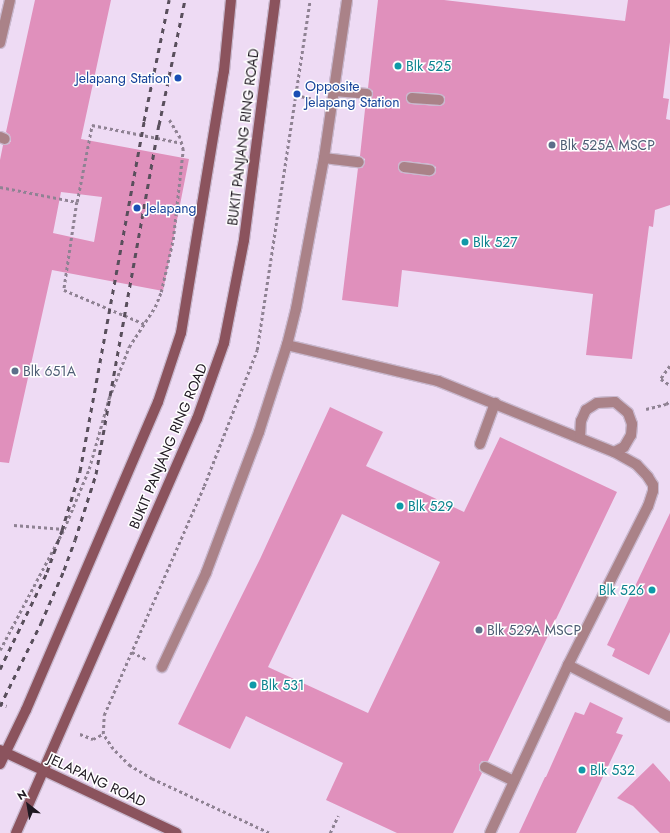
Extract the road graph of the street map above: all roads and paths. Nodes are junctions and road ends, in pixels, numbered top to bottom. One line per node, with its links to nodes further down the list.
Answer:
1 (10, 0): 6 (lane)
2 (231, 0): 41 (main road, BUKIT PANJANG RING ROAD)
3 (275, 0): 44 (main road, BUKIT PANJANG RING ROAD)
4 (310, 0): 9 (path)
5 (347, 0): 7 (lane)
6 (0, 43)
7 (334, 91): 8 (lane); 15 (lane)
8 (367, 94)
9 (296, 95): 10 (path); 34 (path)
10 (310, 97)
11 (412, 98): 12 (lane)
12 (439, 100)
13 (169, 120): 14 (path)
14 (182, 143): 20 (path); 21 (path)
15 (324, 158): 16 (lane); 22 (lane)
16 (359, 162)
17 (404, 167): 18 (lane)
18 (430, 170)
19 (0, 187): 20 (path)
20 (77, 202): 21 (path)
21 (145, 324): 32 (path)
22 (287, 345): 26 (lane); 37 (lane)
23 (670, 366): 24 (path)
24 (670, 385)
25 (670, 401): 27 (path)
26 (495, 403): 28 (lane); 29 (lane)
27 (628, 413): 28 (lane); 30 (lane)
28 (580, 438): 30 (lane)
29 (480, 444)
30 (614, 452): 36 (lane)
31 (14, 525): 32 (path)
32 (64, 529): 33 (path)
33 (0, 650)
34 (132, 652): 35 (path); 39 (path)
35 (147, 659)
36 (568, 665): 38 (lane); 45 (lane)
37 (162, 667)
38 (670, 717)
39 (103, 734): 40 (path); 49 (path)
40 (93, 739)
41 (3, 751): 42 (main road, BUKIT PANJANG RING ROAD); 44 (main road, JELAPANG ROAD)
42 (0, 764)
43 (485, 767): 45 (lane)
44 (44, 770): 47 (main road, BUKIT PANJANG RING ROAD); 48 (main road, JELAPANG ROAD)
45 (514, 781): 51 (lane)
46 (338, 816): 50 (path)
47 (16, 833)
48 (176, 833)
49 (269, 833)
50 (330, 833)
51 (490, 833)

